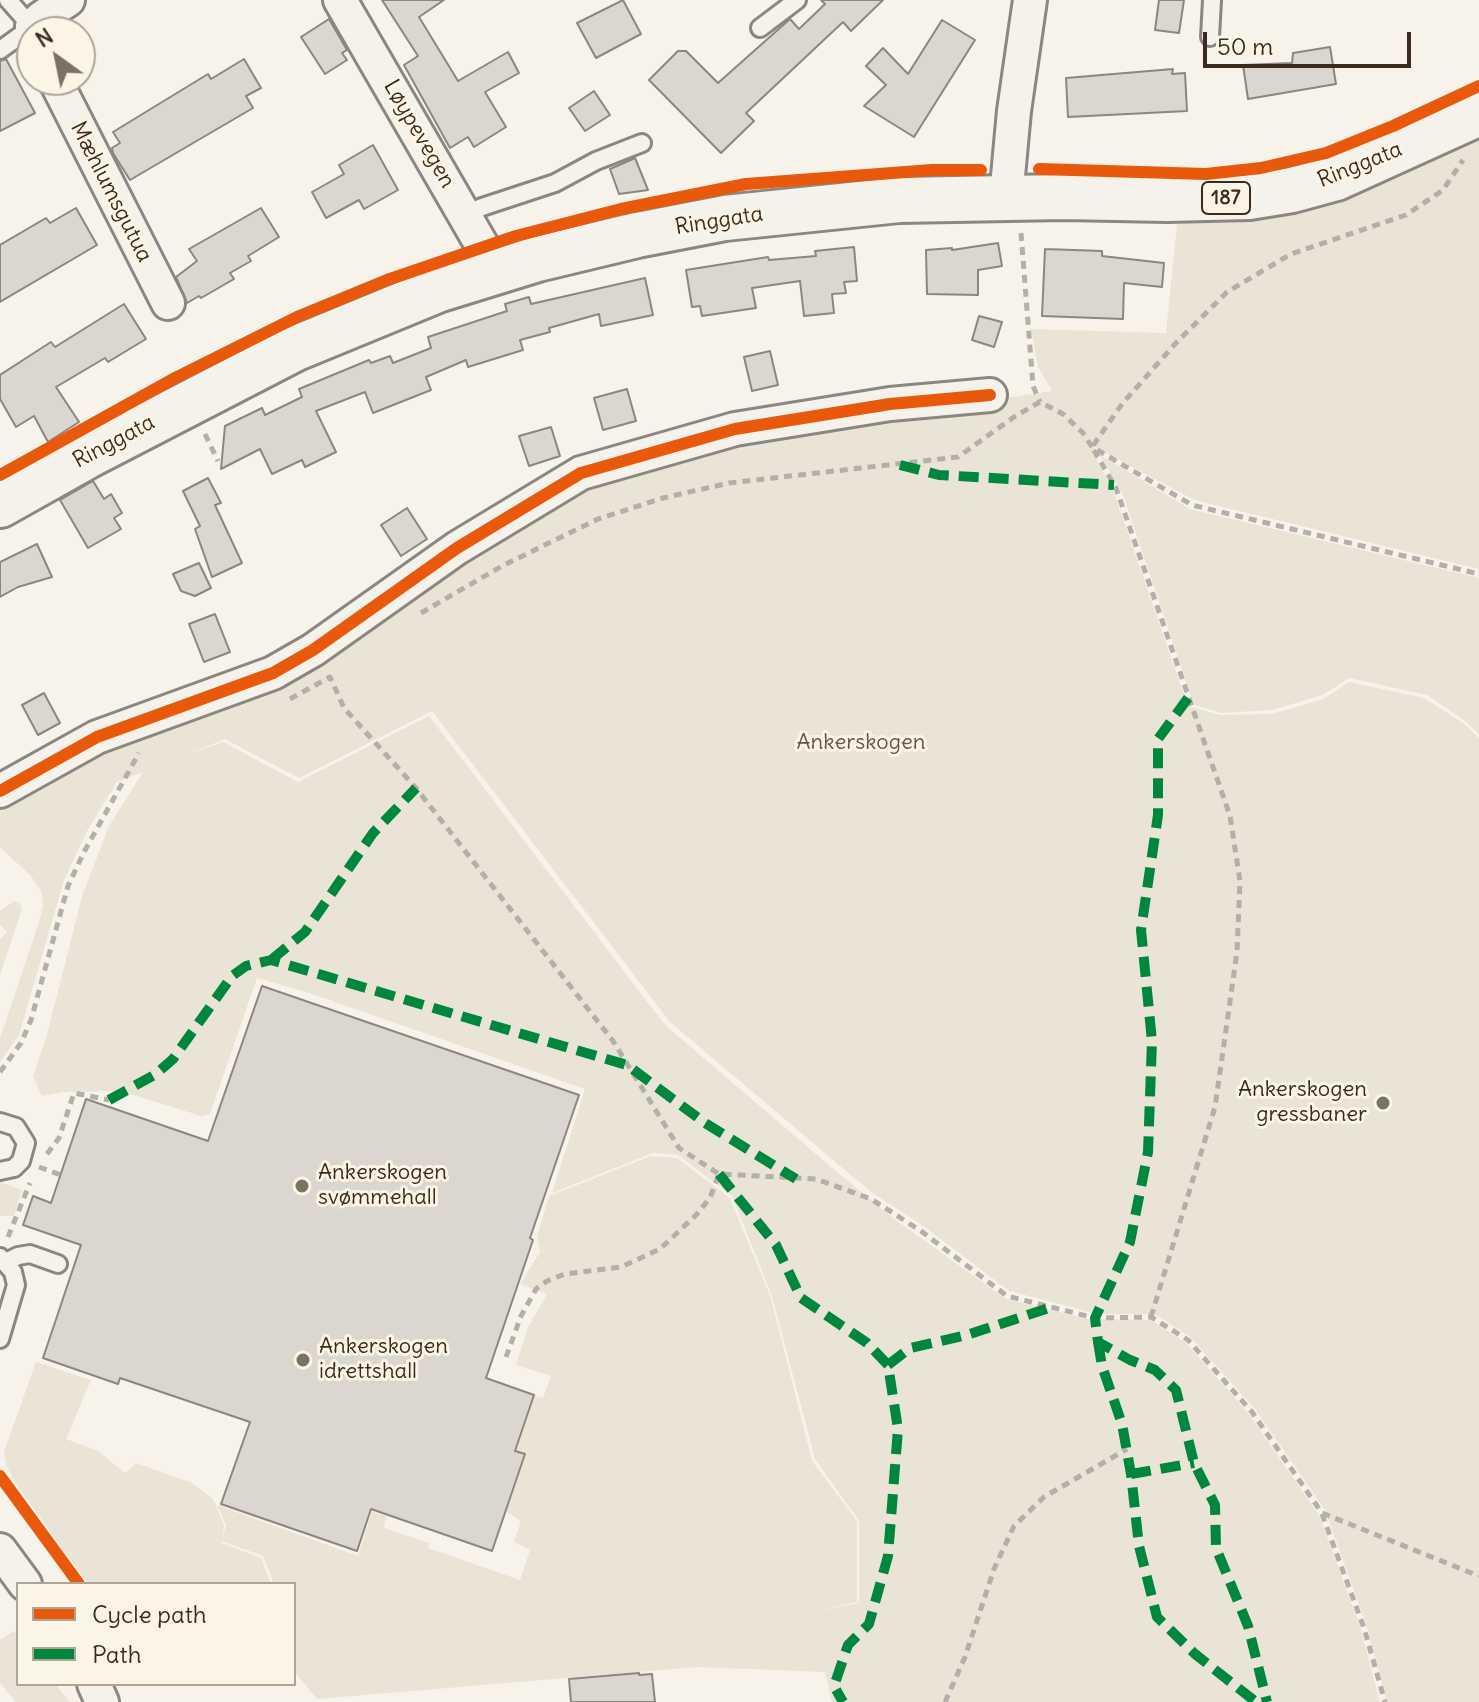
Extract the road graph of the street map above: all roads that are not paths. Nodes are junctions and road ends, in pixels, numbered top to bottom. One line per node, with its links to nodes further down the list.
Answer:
1 (8, 0): 7 (lane)
2 (68, 0): 8 (street)
3 (340, 0): 15 (street, Løypevegen)
4 (797, 0): 9 (lane)
5 (1030, 0): 14 (street)
6 (1212, 0): 10 (lane)
7 (21, 16)
8 (49, 16)
9 (760, 28)
10 (1210, 37)
11 (63, 96): 17 (street, Mæhlumsgutua)
12 (1479, 113): 14 (main road, Ringgata / 187)
13 (642, 143): 15 (lane)
14 (1012, 209): 16 (main road, Ringgata / 187)
15 (465, 215): 16 (street, Løypevegen)
16 (491, 272): 19 (main road, Ringgata / 187)
17 (168, 303)
18 (990, 395): 20 (street)
19 (0, 505)
20 (0, 791)
21 (0, 1122): 22 (lane)
22 (0, 1171)
23 (3, 1259): 24 (lane); 25 (lane)
24 (58, 1264)
25 (0, 1339)
26 (0, 1550): 27 (street)
27 (24, 1582)

